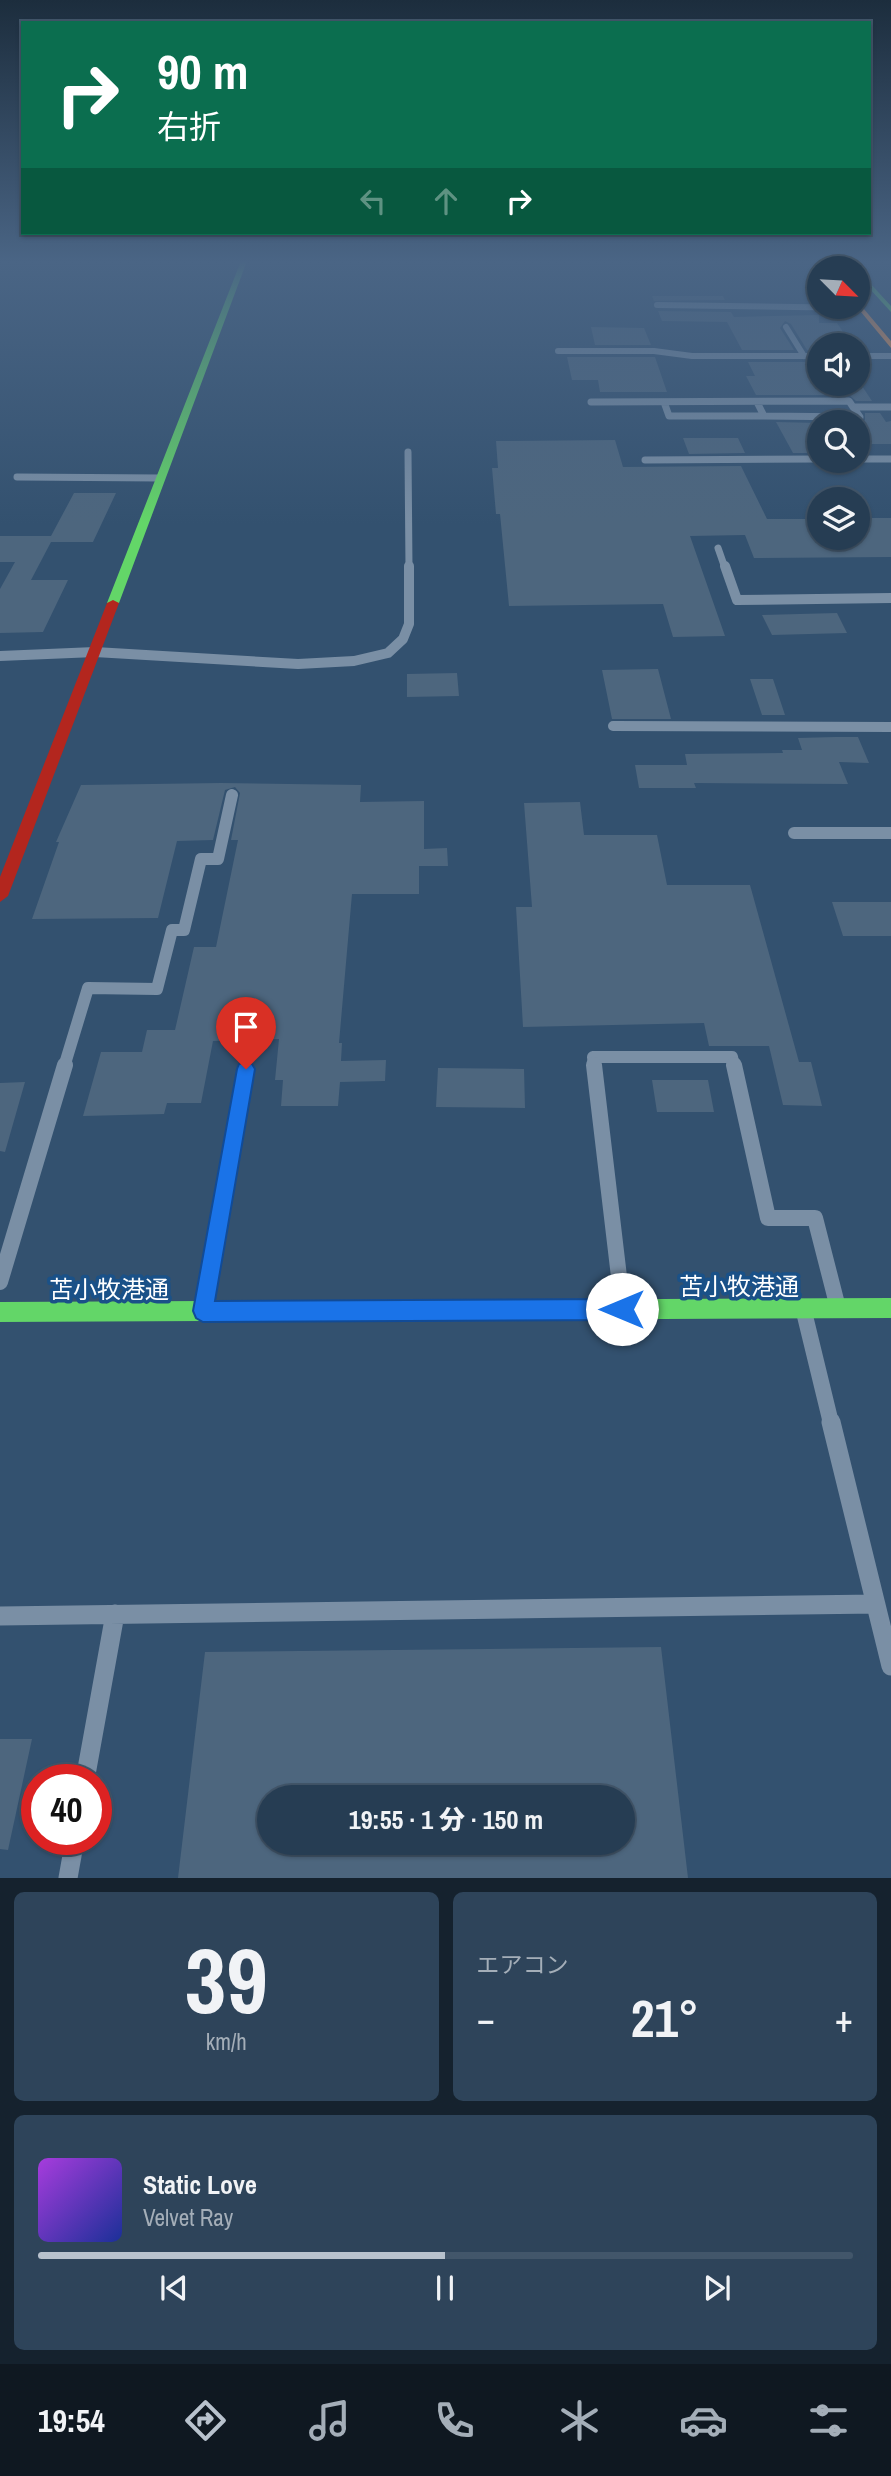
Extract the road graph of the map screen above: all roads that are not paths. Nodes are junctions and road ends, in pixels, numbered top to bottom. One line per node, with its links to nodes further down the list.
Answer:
1 (210, 349): 19 (street)
2 (799, 349): 4 (lane)
3 (558, 351): 4 (lane)
4 (804, 356)
5 (870, 356): 6 (lane)
6 (891, 356)
7 (591, 402): 8 (lane)
8 (664, 402): 9 (lane); 12 (lane)
9 (757, 402): 10 (lane); 12 (lane)
10 (853, 407): 11 (lane); 12 (lane)
11 (891, 407)
12 (764, 416)
13 (408, 452): 22 (lane)
14 (807, 459): 17 (lane)
15 (870, 459): 16 (lane)
16 (891, 459)
17 (645, 460)
18 (17, 477): 19 (lane)
19 (160, 478): 22 (street)
20 (718, 548): 21 (lane)
21 (891, 598)
22 (95, 652): 23 (lane); 29 (street)
23 (0, 656)
24 (613, 726): 25 (lane)
25 (891, 727)
26 (232, 795): 31 (lane)
27 (794, 833): 28 (lane)
28 (891, 833)
29 (0, 896)
30 (246, 1069): 36 (lane)
31 (0, 1282)
32 (838, 1308): 33 (street, 苫小牧港通); 34 (lane); 35 (street, 苫小牧港通)
33 (891, 1308)
34 (622, 1309): 35 (street, 苫小牧港通); 36 (street, 苫小牧港通)
35 (803, 1309): 38 (lane)
36 (203, 1311): 37 (street, 苫小牧港通)
37 (0, 1312)
38 (876, 1604): 39 (lane); 41 (lane)
39 (115, 1614): 40 (lane); 42 (lane)
40 (0, 1616)
41 (891, 1666)
42 (88, 1764)
43 (72, 1855): 44 (lane)
44 (68, 1878)

